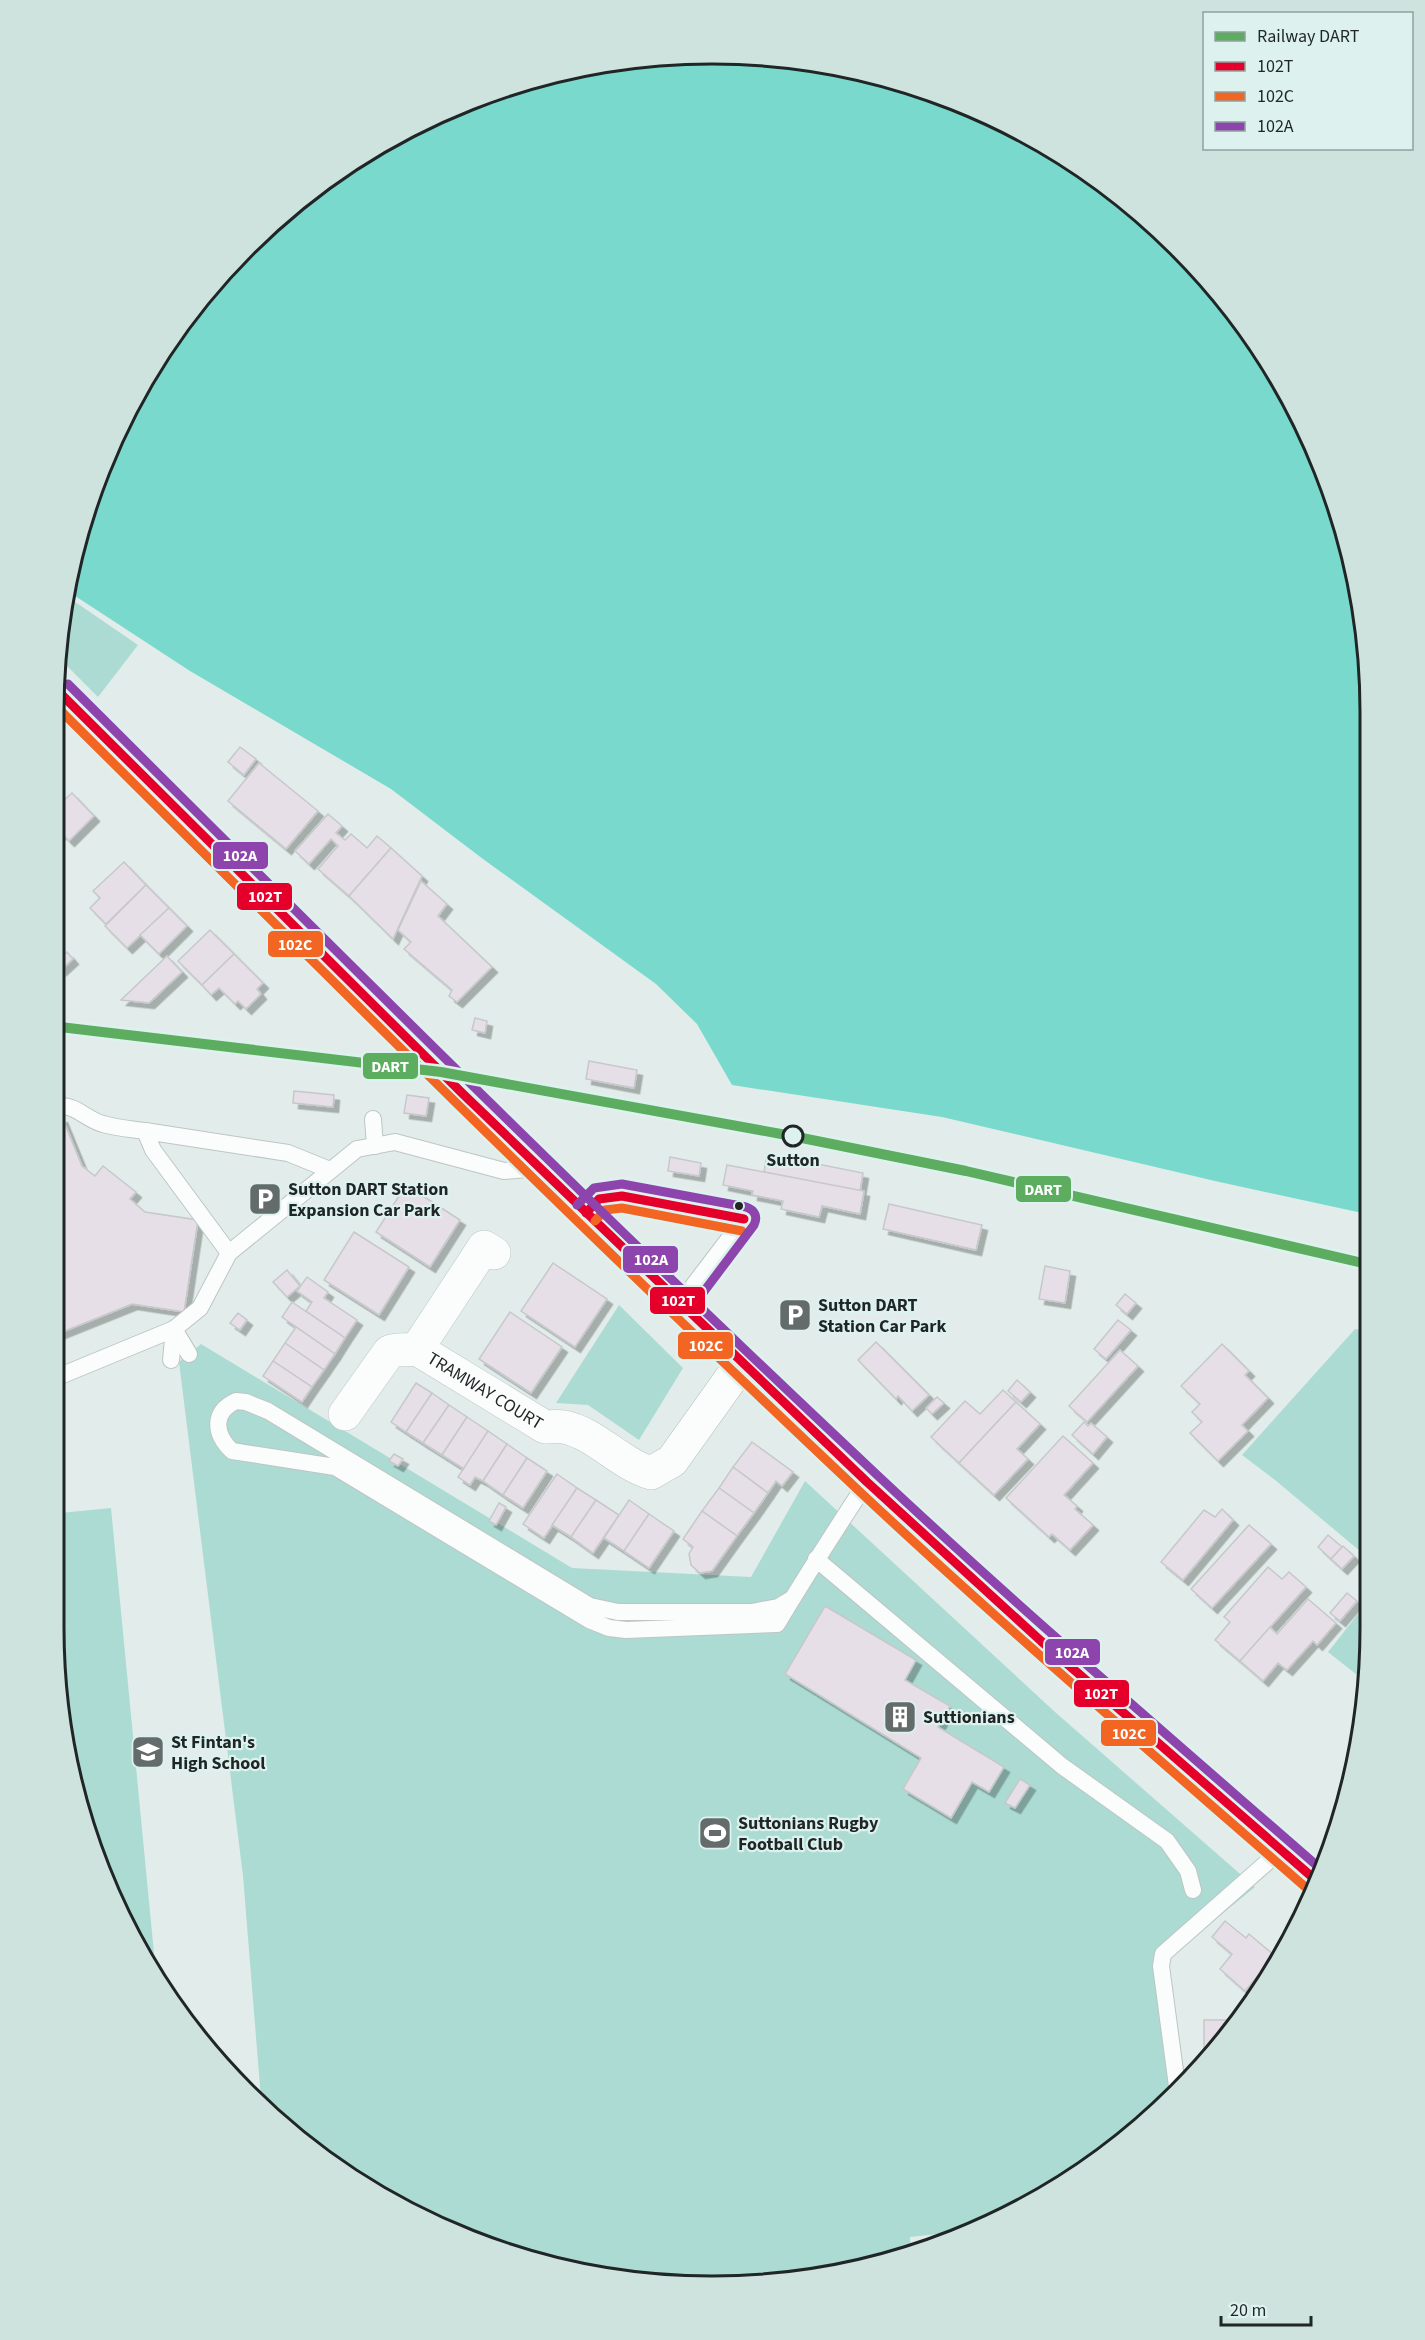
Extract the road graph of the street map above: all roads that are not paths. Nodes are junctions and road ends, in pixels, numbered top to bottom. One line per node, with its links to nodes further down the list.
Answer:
1 (65, 698): 6 (main road)
2 (64, 1106): 4 (lane)
3 (373, 1119): 5 (lane)
4 (145, 1131): 7 (lane); 9 (lane)
5 (375, 1146): 6 (lane); 7 (lane)
6 (540, 1168): 8 (main road)
7 (330, 1170): 9 (lane)
8 (586, 1213): 11 (main road); 11 (lane)
9 (229, 1253): 12 (lane)
10 (494, 1253): 13 (main road, TRAMWAY COURT)
11 (680, 1303): 16 (main road)
12 (174, 1329): 14 (lane); 15 (lane); 17 (lane)
13 (417, 1349): 16 (main road, TRAMWAY COURT); 18 (main road, TRAMWAY COURT)
14 (189, 1354)
15 (171, 1360)
16 (742, 1363): 19 (main road)
17 (64, 1374)
18 (345, 1414)
19 (867, 1482): 20 (lane); 22 (main road)
20 (816, 1559): 21 (lane); 24 (lane)
21 (793, 1598): 21 (lane)
22 (1281, 1850): 23 (main road); 25 (lane)
23 (1311, 1876)
24 (1193, 1890)
25 (1176, 2080)

